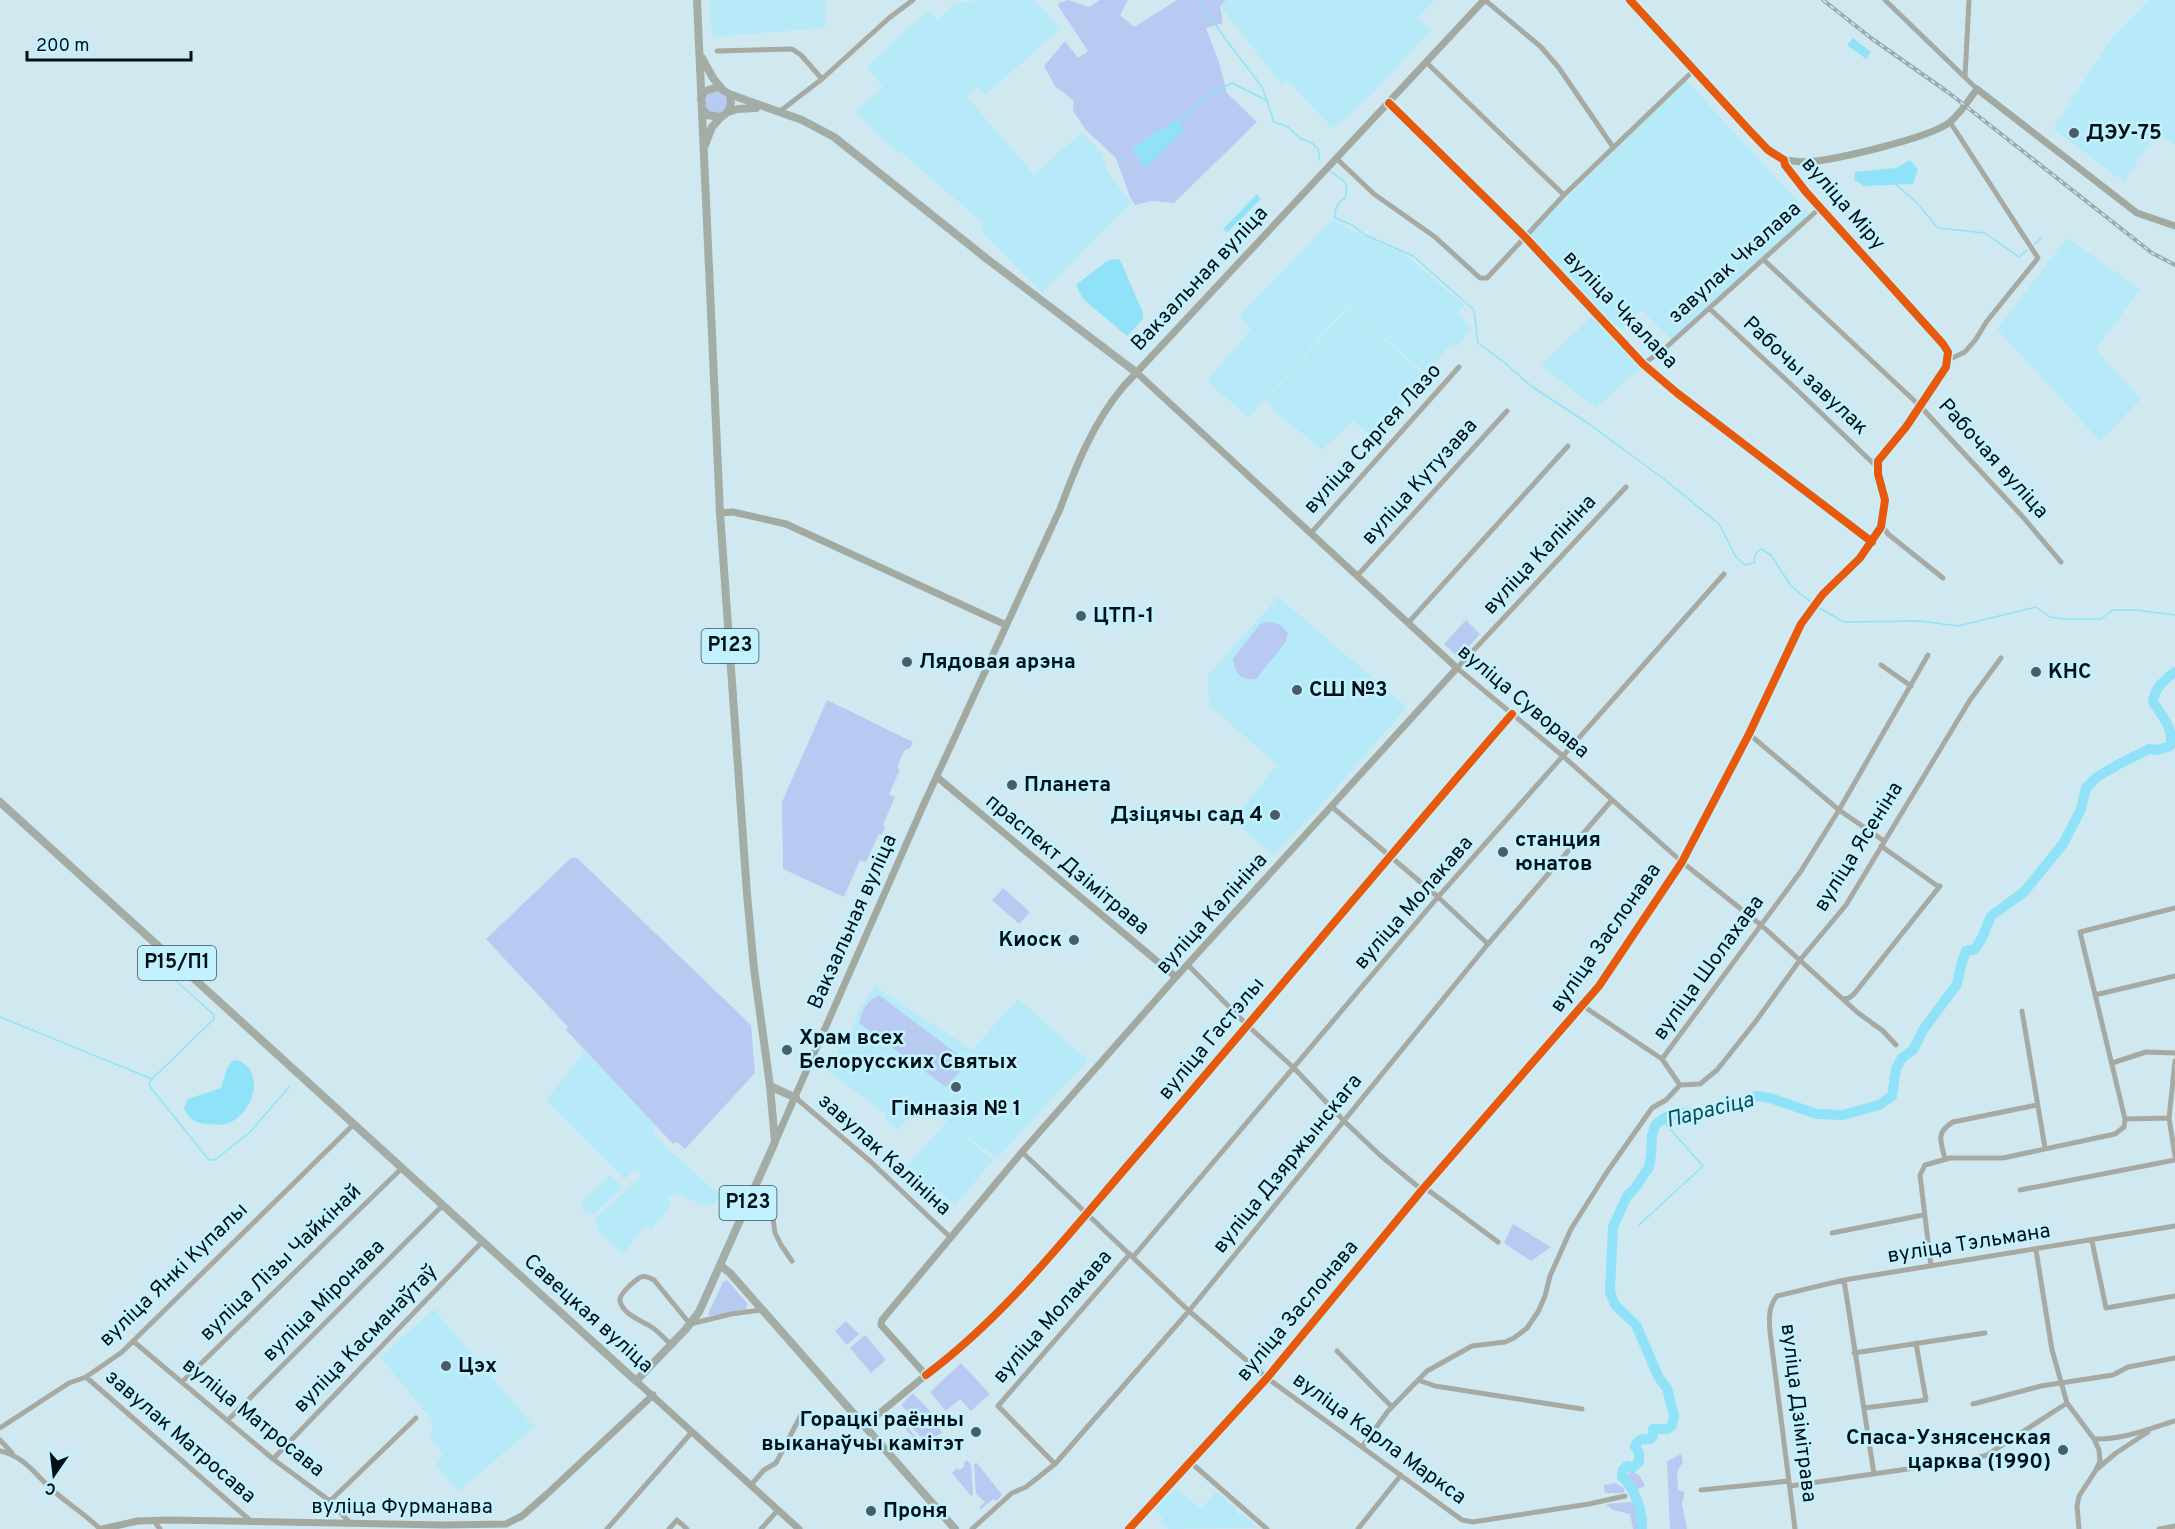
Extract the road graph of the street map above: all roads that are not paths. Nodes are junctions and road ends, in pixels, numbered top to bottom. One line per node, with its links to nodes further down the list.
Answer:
1 (697, 0): 8 (main road, Р123)
2 (914, 0): 12 (street)
3 (1485, 0): 9 (main road, Вакзальная вуліца); 21 (street)
4 (1630, 0): 10 (main road, вуліца Міру)
5 (1885, 0): 11 (street)
6 (1970, 0): 11 (street)
7 (717, 51): 12 (street)
8 (699, 52): 14 (main road); 16 (main road, Р123)
9 (1426, 62): 15 (main road, Вакзальная вуліца); 25 (street)
10 (1694, 70): 21 (street); 24 (main road, вуліца Міру)
11 (1965, 77): 13 (street)
12 (822, 79): 18 (street)
13 (1977, 89): 20 (main road); 27 (main road)
14 (725, 92): 16 (main road); 17 (main road); 19 (main road)
15 (1389, 103): 23 (main road, Вакзальная вуліца); 28 (street, вуліца Чкалава)
16 (701, 104): 19 (main road); 22 (main road, Р123)
17 (765, 108): 18 (main road); 19 (main road)
18 (779, 111): 34 (main road)
19 (724, 114): 22 (main road)
20 (1950, 122): 24 (main road); 31 (street)
21 (1613, 147): 25 (street)
22 (704, 148): 40 (main road, Р123)
23 (1337, 159): 28 (street); 34 (main road, Вакзальная вуліца)
24 (1784, 160): 26 (main road, вуліца Міру)
25 (1564, 195): 28 (street)
26 (1821, 207): 29 (street, завулак Чкалава); 31 (main road, вуліца Міру)
27 (2175, 226)
28 (1525, 237): 32 (street, вуліца Чкалава)
29 (1764, 260): 30 (street, завулак Чкалава); 35 (street, Рабочая вуліца)
30 (1710, 309): 32 (street, завулак Чкалава); 38 (street, Рабочы завулак)
31 (1948, 360): 35 (main road)
32 (1643, 364): 43 (street, вуліца Чкалава)
33 (1459, 367): 42 (street, вуліца Сяргея Лазо)
34 (1137, 373): 42 (main road, вуліца Суворава); 49 (main road, Вакзальная вуліца)
35 (1920, 406): 38 (main road); 44 (street, Рабочая вуліца)
36 (1507, 411): 46 (street, вуліца Кутузава)
37 (1568, 446): 48 (street)
38 (1878, 468): 41 (main road, вуліца Заслонава)
39 (1626, 487): 53 (street, вуліца Калініна)
40 (720, 513): 49 (main road); 86 (main road, Р123)
41 (1882, 525): 43 (main road, вуліца Заслонава); 47 (street)
42 (1311, 533): 46 (main road, вуліца Суворава)
43 (1872, 542): 56 (main road, вуліца Заслонава)
44 (2061, 562)
45 (1724, 574): 57 (street, вуліца Молакава)
46 (1357, 576): 48 (main road, вуліца Суворава)
47 (1943, 578)
48 (1408, 623): 53 (main road, вуліца Суворава)
49 (1006, 626): 58 (main road, Вакзальная вуліца)
50 (1929, 655): 54 (street, вуліца Шолахава)
51 (2001, 658): 63 (street, вуліца Ясеніна)
52 (1881, 665): 54 (street)
53 (1456, 668): 55 (street, вуліца Суворава); 61 (main road, вуліца Калініна)
54 (1911, 686): 62 (street, вуліца Шолахава)
55 (1512, 714): 57 (street, вуліца Суворава); 64 (street, вуліца Гастэлы)
56 (1749, 734): 62 (street); 65 (main road, вуліца Заслонава)
57 (1564, 757): 59 (street, вуліца Суворава); 66 (street, вуліца Молакава)
58 (937, 777): 73 (main road, праспект Дзімітрава); 87 (main road, Вакзальная вуліца)
59 (1612, 800): 65 (street, вуліца Суворава); 69 (street, вуліца Дзяржынскага)
60 (0, 801): 92 (main road, Р15/П1)
61 (1331, 806): 64 (street); 71 (main road, вуліца Калініна)
62 (1839, 810): 63 (street); 68 (street, вуліца Шолахава)
63 (1883, 843): 70 (street, вуліца Ясеніна); 75 (street)
64 (1389, 855): 66 (street); 78 (street, вуліца Гастэлы)
65 (1682, 862): 68 (street, вуліца Суворава); 76 (main road, вуліца Заслонава)
66 (1438, 897): 69 (street); 84 (street, вуліца Молакава)
67 (2175, 908): 74 (street)
68 (1761, 925): 70 (street, вуліца Суворава); 81 (street, вуліца Шолахава)
69 (1488, 944): 91 (street, вуліца Дзяржынскага)
70 (1800, 960): 75 (street, вуліца Суворава); 85 (street, вуліца Ясеніна)
71 (1188, 965): 73 (main road, вуліца Калініна); 78 (street)
72 (2175, 976): 74 (street)
73 (1176, 977): 95 (main road, вуліца Калініна)
74 (2095, 995): 83 (street)
75 (1843, 999): 79 (street, вуліца Суворава)
76 (1583, 1006): 81 (street); 100 (main road, вуліца Заслонава)
77 (2022, 1011): 88 (street)
78 (1248, 1026): 84 (street); 103 (street, вуліца Гастэлы)
79 (1896, 1045)
80 (2175, 1053): 83 (street)
81 (1662, 1059): 85 (street, вуліца Шолахава)
82 (2175, 1061): 89 (street)
83 (2112, 1063): 90 (street)
84 (1294, 1068): 91 (street); 112 (street, вуліца Молакава)
85 (1680, 1085): 132 (street)
86 (770, 1086): 87 (main road); 93 (main road, Р123)
87 (796, 1098): 93 (main road, Вакзальная вуліца); 107 (street, завулак Калініна)
88 (2037, 1105): 94 (street); 97 (street)
89 (2169, 1118): 90 (street); 96 (street)
90 (2125, 1119): 94 (street)
91 (1345, 1122): 100 (street); 120 (street, вуліца Дзяржынскага)
92 (354, 1124): 98 (main road, Савецкая вуліца / Р15/П1); 123 (street, вуліца Янкі Купалы)
93 (775, 1142): 99 (main road, Вакзальная вуліца / Р123)
94 (2045, 1148): 97 (street)
95 (1022, 1152): 103 (street, вуліца Карла Маркса); 107 (main road, вуліца Калініна)
96 (2175, 1158): 101 (street)
97 (1945, 1159): 104 (street)
98 (402, 1168): 102 (main road, Савецкая вуліца / Р15/П1); 134 (street, вуліца Лізы Чайкінай)
99 (756, 1186): 113 (street); 114 (main road, Вакзальная вуліца / Р123)
100 (1423, 1188): 110 (street); 131 (main road, вуліца Заслонава)
101 (2020, 1190)
102 (443, 1205): 109 (main road, Савецкая вуліца / Р15/П1); 144 (street, вуліца Міронава)
103 (1086, 1214): 112 (street, вуліца Карла Маркса); 129 (street, вуліца Гастэлы)
104 (1923, 1215): 106 (street); 115 (street)
105 (2175, 1226): 108 (street, вуліца Тэльмана)
106 (1832, 1233)
107 (949, 1236): 129 (main road, вуліца Калініна)
108 (2092, 1241): 111 (street, вуліца Тэльмана); 117 (street)
109 (482, 1242): 133 (main road, Савецкая вуліца / Р15/П1); 155 (street, вуліца Касманаўтаў)
110 (1498, 1242)
111 (2036, 1250): 115 (street, вуліца Тэльмана); 135 (street)
112 (1131, 1256): 120 (street, вуліца Карла Маркса); 157 (street, вуліца Молакава)
113 (792, 1261)
114 (720, 1264): 119 (main road); 121 (main road, Вакзальная вуліца)
115 (1931, 1266): 116 (street, вуліца Тэльмана)
116 (1844, 1280): 118 (street, вуліца Тэльмана); 127 (street)
117 (2175, 1296)
118 (1772, 1302): 161 (street, вуліца Дзімітрава)
119 (761, 1310): 121 (street); 146 (main road)
120 (1190, 1311): 131 (street, вуліца Карла Маркса); 157 (street, вуліца Дзяржынскага)
121 (690, 1324): 125 (main road, Вакзальная вуліца); 125 (street)
122 (1985, 1333): 124 (street)
123 (133, 1341): 130 (street, вуліца Янкі Купалы); 134 (street, вуліца Матросава)
124 (1916, 1343): 127 (street); 141 (street)
125 (670, 1344): 133 (main road, Вакзальная вуліца)
126 (1337, 1351): 139 (street)
127 (1854, 1353): 141 (street)
128 (2175, 1358): 135 (street)
129 (926, 1375): 146 (main road, вуліца Гастэлы)
130 (86, 1377): 148 (street, вуліца Янкі Купалы); 169 (street, завулак Матросава)
131 (1267, 1378): 152 (street, вуліца Карла Маркса); 156 (main road, вуліца Заслонава)
132 (1418, 1380): 139 (street); 140 (street)
133 (636, 1381): 136 (main road, Савецкая вуліца / Р15/П1)
134 (182, 1382): 144 (street, вуліца Матросава)
135 (2061, 1383): 137 (street); 138 (street)
136 (652, 1395): 149 (main road, Савецкая вуліца / Р15/П1); 172 (main road, вуліца Фурманава)
137 (2067, 1403): 150 (street); 159 (street)
138 (1973, 1404)
139 (1392, 1407): 152 (street)
140 (1582, 1408)
141 (1864, 1408): 159 (street)
142 (801, 1415): 162 (street)
143 (416, 1418): 165 (street)
144 (228, 1420): 155 (street, вуліца Матросава)
145 (2175, 1421): 147 (street)
146 (864, 1426): 180 (main road)
147 (2159, 1426): 150 (street); 158 (street)
148 (0, 1428)
149 (692, 1432): 162 (main road, Савецкая вуліца / Р15/П1); 175 (street)
150 (2094, 1439): 158 (street)
151 (0, 1440): 154 (street)
152 (1362, 1446): 160 (street, вуліца Карла Маркса)
153 (0, 1451): 154 (street)
154 (12, 1453): 173 (street)
155 (273, 1459): 165 (street, вуліца Матросава)
156 (1190, 1461): 182 (main road, вуліца Заслонава); 183 (street)
157 (1055, 1464): 181 (street, вуліца Дзяржынскага)
158 (2096, 1470): 186 (street)
159 (1874, 1474): 161 (street)
160 (1401, 1475): 164 (street, вуліца Карла Маркса); 184 (street)
161 (1790, 1484): 163 (street); 185 (street, вуліца Дзімітрава)
162 (751, 1485): 166 (main road, Савецкая вуліца / Р15/П1)
163 (1701, 1490)
164 (1625, 1496)
165 (330, 1501): 168 (street, вуліца Матросава)
166 (778, 1509): 178 (street); 179 (main road, Савецкая вуліца / Р15/П1)
167 (154, 1521): 169 (main road, вуліца Фурманава); 173 (main road, вуліца Фурманава); 174 (street)
168 (351, 1524): 170 (main road, вуліца Фурманава); 172 (main road, вуліца Фурманава)
169 (249, 1525): 170 (main road, вуліца Фурманава)
170 (321, 1526)
171 (2175, 1526): 187 (street)
172 (444, 1527)
173 (101, 1529)
174 (160, 1529)
175 (607, 1529)
176 (669, 1529): 177 (street)
177 (687, 1529)
178 (761, 1529)
179 (799, 1529)
180 (955, 1529)
181 (972, 1529)
182 (1129, 1529)
183 (1267, 1529)
184 (1358, 1529)
185 (1795, 1529)
186 (2079, 1529)
187 (2159, 1529)

